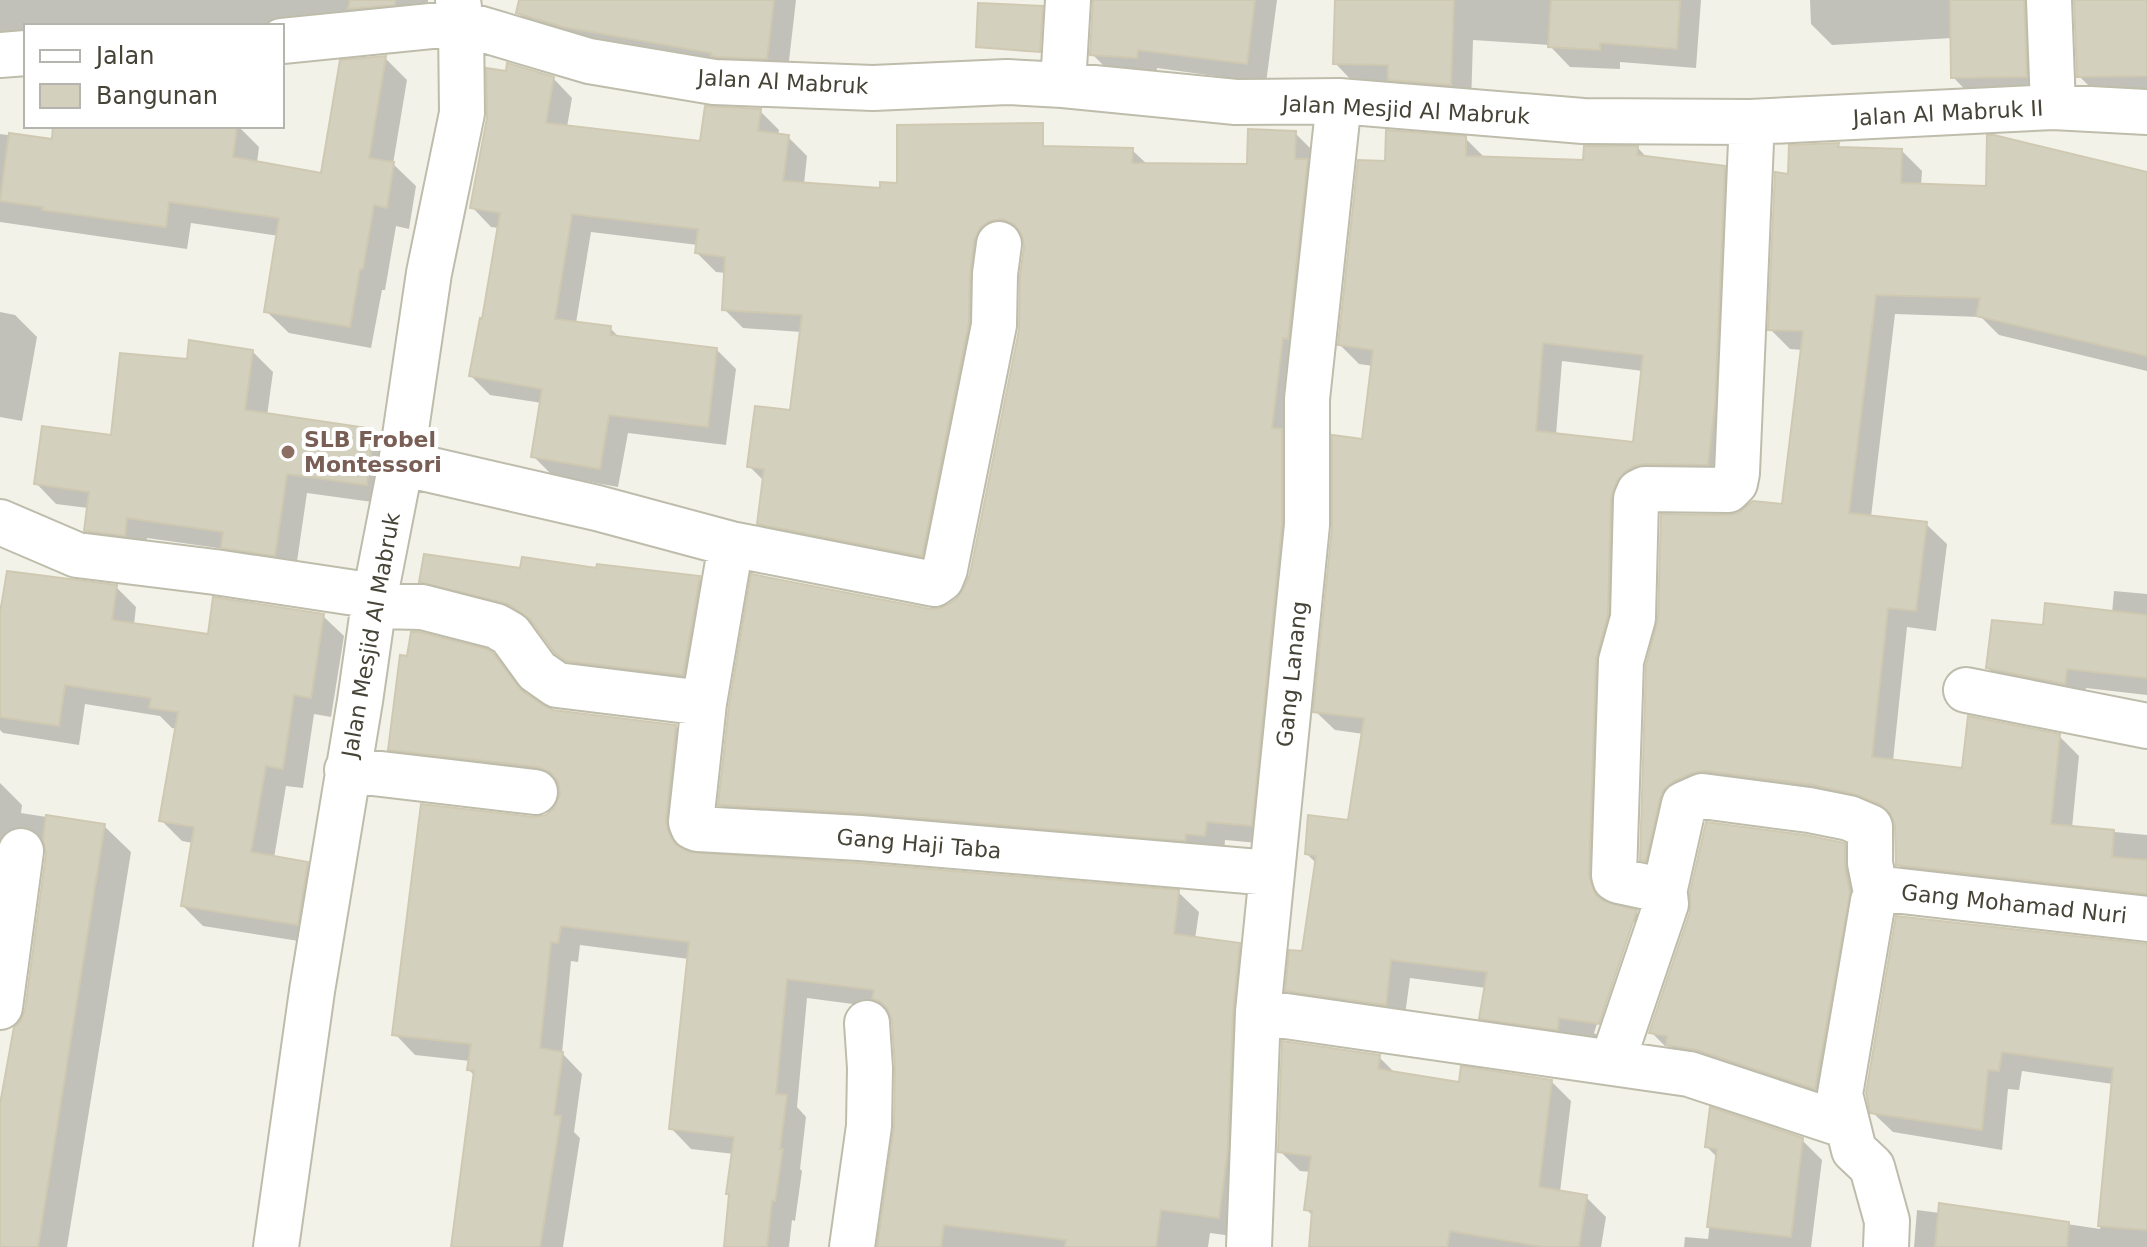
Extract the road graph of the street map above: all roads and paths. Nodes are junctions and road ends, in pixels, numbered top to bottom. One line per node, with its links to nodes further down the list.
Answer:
1 (1068, 0): 7 (street)
2 (2049, 0): 9 (street)
3 (459, 12): 4 (street); 7 (street, Jalan Al Mabruk); 13 (street, Jalan Mesjid Al Mabruk)
4 (284, 41)
5 (24, 53): 6 (street)
6 (0, 55)
7 (1063, 85): 8 (street, Jalan Mesjid Al Mabruk)
8 (1339, 101): 11 (street, Jalan Mesjid Al Mabruk); 23 (street, Gang Lanang)
9 (2053, 107): 10 (street, Jalan Al Mabruk II); 11 (street, Jalan Al Mabruk II)
10 (2147, 112)
11 (1750, 122): 24 (street)
12 (999, 244): 15 (street)
13 (401, 463): 15 (street); 16 (street, Jalan Mesjid Al Mabruk)
14 (0, 522): 16 (street)
15 (731, 544): 18 (street, Gang Haji Taba)
16 (375, 601): 18 (street); 20 (street, Jalan Mesjid Al Mabruk)
17 (1966, 690): 19 (street)
18 (704, 703): 23 (street, Gang Haji Taba)
19 (2147, 726)
20 (347, 770): 21 (street); 32 (street, Jalan Mesjid Al Mabruk)
21 (535, 792)
22 (21, 851): 27 (street)
23 (1271, 873): 28 (street, Gang Lanang)
24 (1664, 893): 25 (street); 30 (street)
25 (1877, 898): 26 (street, Gang Mohamad Nuri); 31 (street, Gang Mohamad Nuri)
26 (2147, 919)
27 (0, 1007)
28 (1258, 1012): 30 (street); 34 (street, Gang Lanang)
29 (867, 1023): 33 (street)
30 (1612, 1063): 31 (street)
31 (1847, 1126): 35 (street, Gang Mohamad Nuri)
32 (276, 1247)
33 (852, 1247)
34 (1249, 1247)
35 (1886, 1247)

